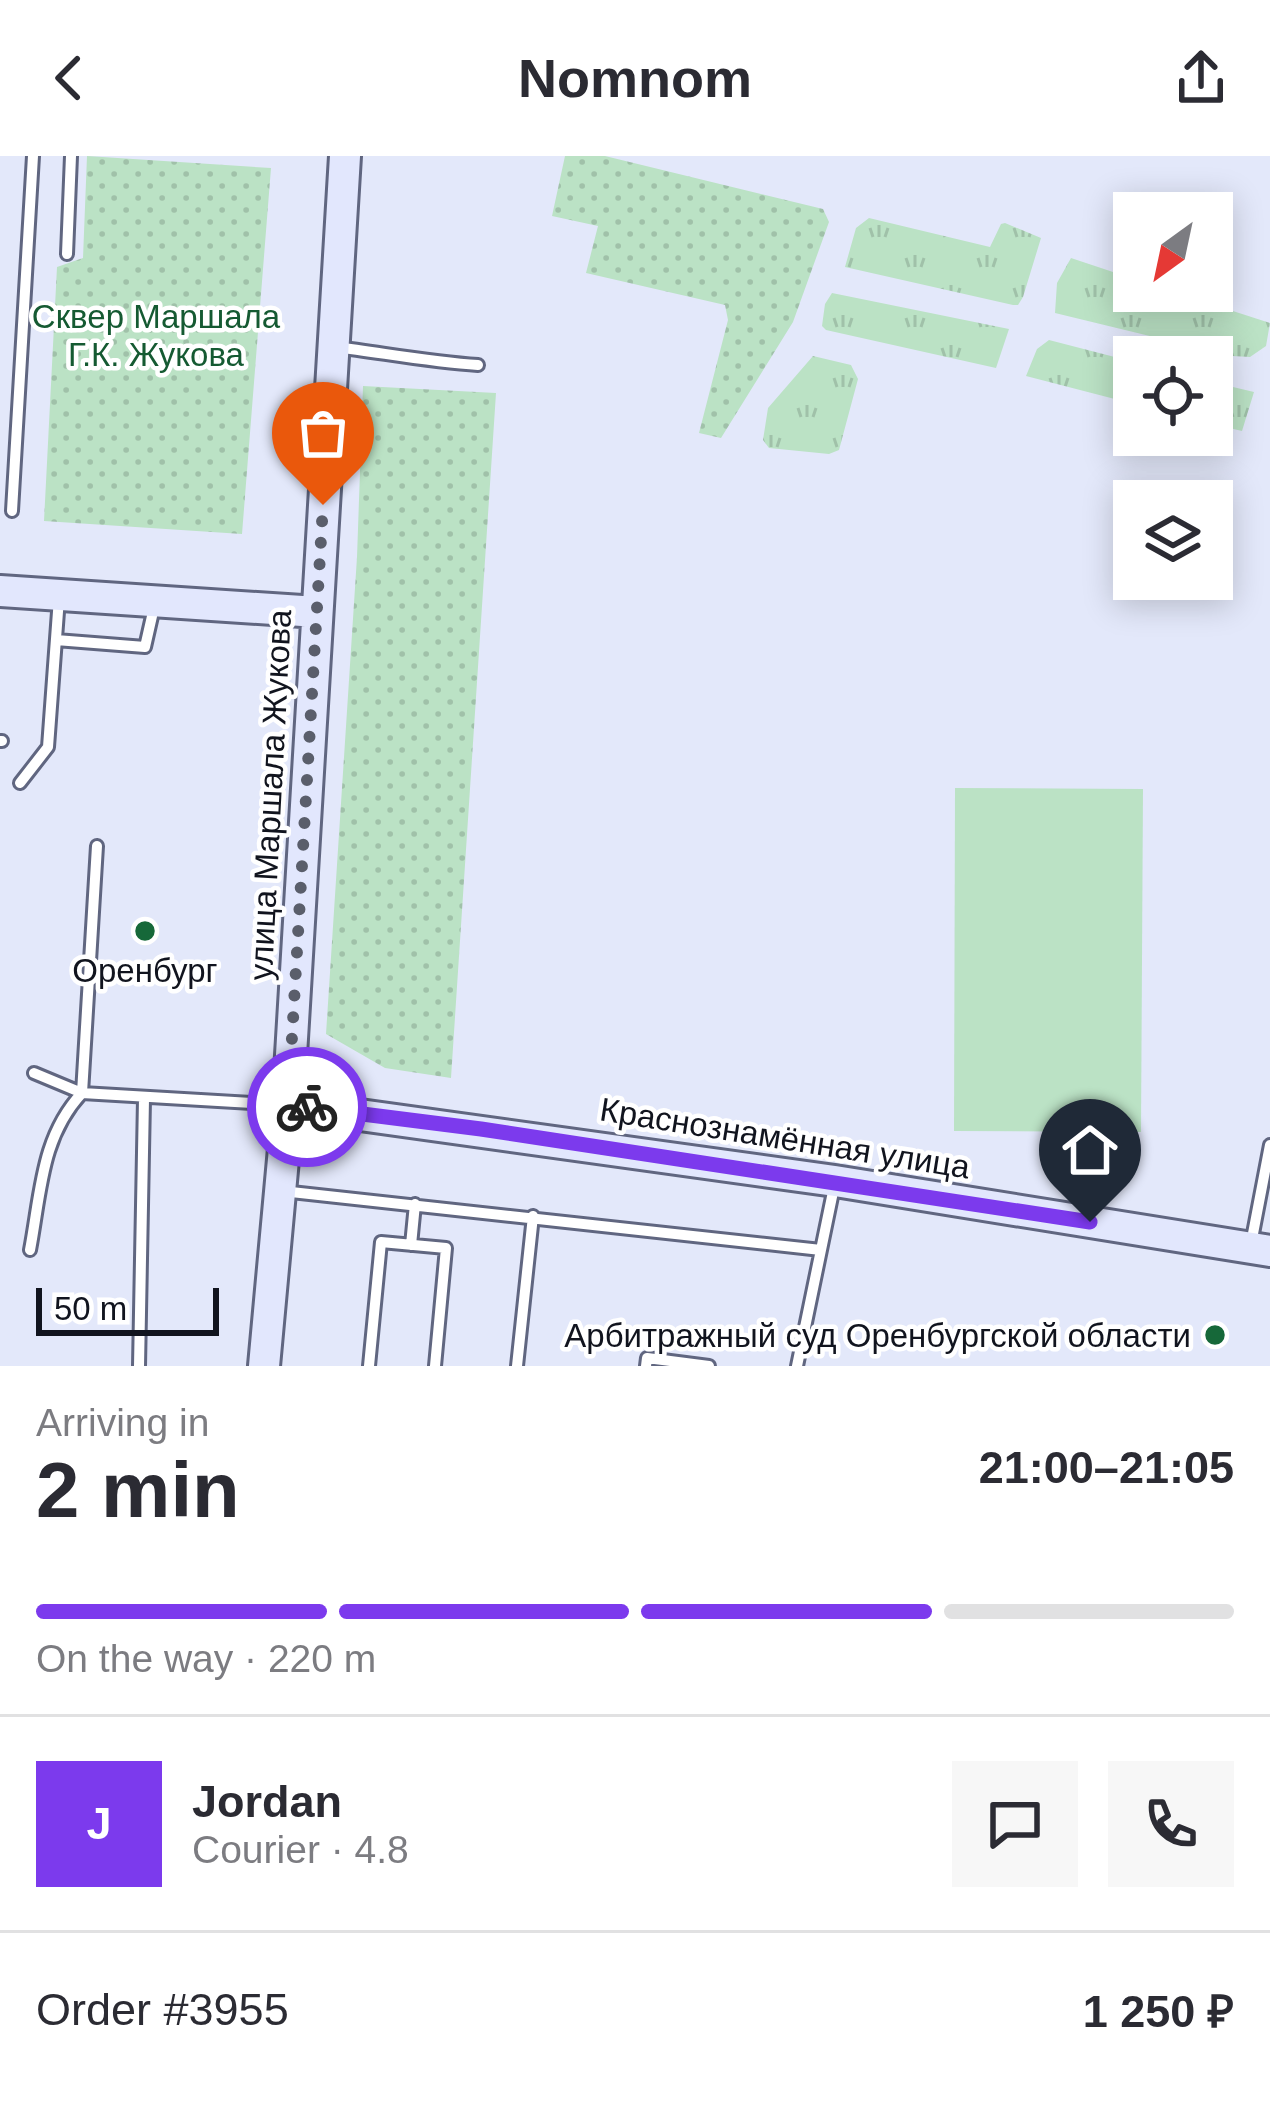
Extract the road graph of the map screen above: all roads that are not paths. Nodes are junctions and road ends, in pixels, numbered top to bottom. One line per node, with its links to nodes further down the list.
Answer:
1 (33, 156): 7 (lane)
2 (71, 156): 4 (lane)
3 (345, 156): 5 (main road, улица Маршала Жукова)
4 (67, 254)
5 (333, 347): 6 (lane); 11 (main road, улица Маршала Жукова)
6 (478, 365)
7 (12, 511)
8 (0, 591): 9 (main road)
9 (59, 595): 10 (main road); 12 (lane)
10 (156, 601): 11 (main road); 12 (lane)
11 (317, 612): 18 (main road, улица Маршала Жукова)
12 (56, 640): 13 (lane)
13 (20, 783)
14 (97, 846): 16 (lane)
15 (34, 1073): 16 (lane)
16 (82, 1093): 17 (lane); 26 (lane)
17 (144, 1099): 18 (lane); 28 (lane)
18 (288, 1106): 20 (main road, Краснознамённая улица); 21 (main road, улица Маршала Жукова)
19 (1270, 1144): 25 (lane)
20 (835, 1181): 25 (main road, Краснознамённая улица); 27 (lane)
21 (281, 1191): 22 (lane); 29 (main road, улица Маршала Жукова)
22 (415, 1204): 23 (lane); 24 (lane)
23 (533, 1216): 27 (lane); 32 (lane)
24 (411, 1245): 30 (lane); 31 (lane)
25 (1260, 1249)
26 (30, 1250)
27 (821, 1250): 35 (lane)
28 (139, 1366)
29 (264, 1366)
30 (369, 1366)
31 (435, 1366)
32 (517, 1366)
33 (646, 1366): 34 (lane)
34 (709, 1366)
35 (797, 1366)

